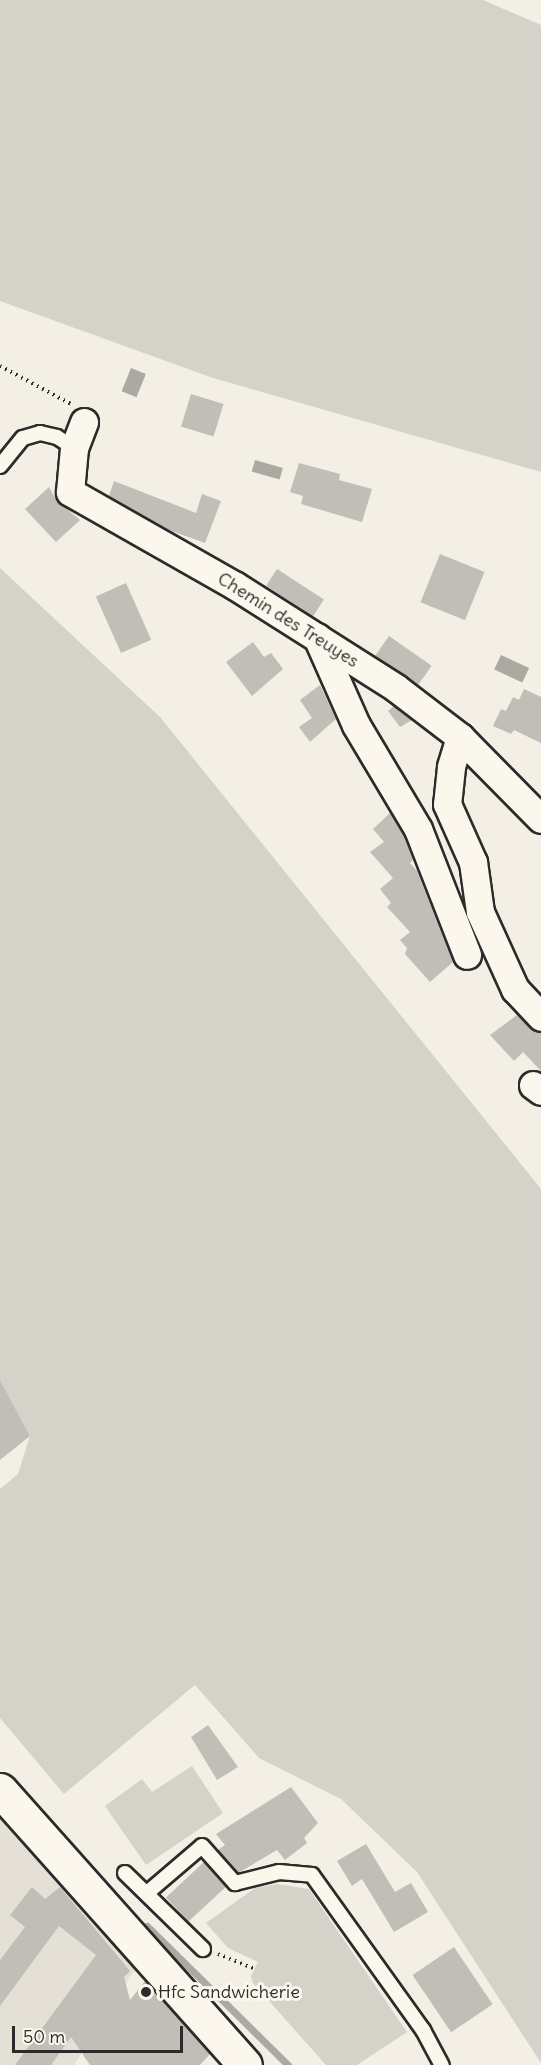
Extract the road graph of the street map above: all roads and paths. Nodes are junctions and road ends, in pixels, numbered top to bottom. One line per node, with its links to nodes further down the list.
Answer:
1 (0, 366): 2 (path)
2 (84, 422): 3 (street, Chemin des Treuyes)
3 (74, 448): 4 (lane); 5 (street, Chemin des Treuyes)
4 (0, 466)
5 (317, 638): 6 (street, Chemin des Treuyes); 8 (street)
6 (460, 737): 7 (street, Chemin des Treuyes); 9 (street)
7 (541, 819)
8 (467, 955)
9 (541, 1017)
10 (0, 1790): 15 (street)
11 (125, 1873): 12 (lane)
12 (147, 1893): 13 (lane); 16 (lane)
13 (203, 1949): 14 (path)
14 (255, 1969)
15 (244, 2065)
16 (442, 2065)

